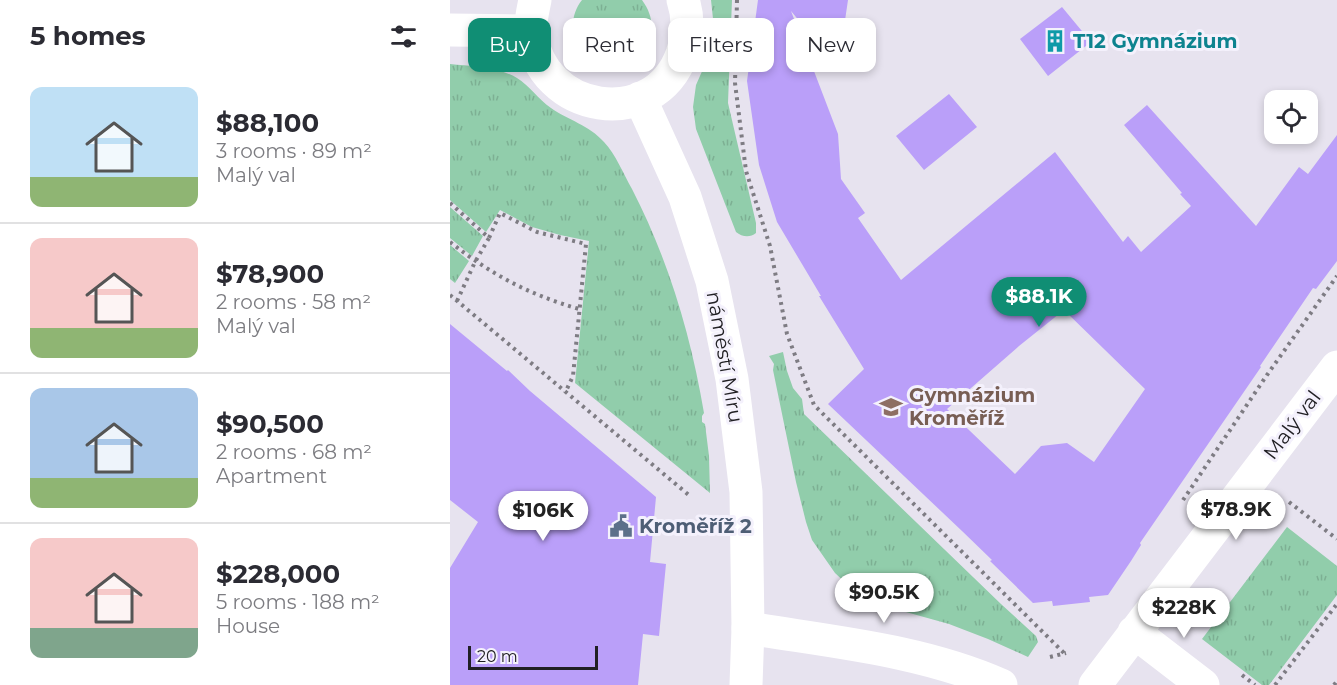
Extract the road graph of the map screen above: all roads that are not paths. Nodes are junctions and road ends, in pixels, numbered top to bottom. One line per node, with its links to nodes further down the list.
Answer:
1 (683, 0): 4 (main road)
2 (533, 15): 3 (main road); 4 (main road)
3 (450, 30)
4 (640, 98): 6 (main road, náměstí Míru)
5 (1337, 367): 7 (main road, Malý val)
6 (748, 628): 8 (main road, náměstí Míru); 9 (main road)
7 (1134, 632): 10 (main road, Malý val); 11 (main road)
8 (746, 685)
9 (1001, 685)
10 (1095, 685)
11 (1203, 685)

